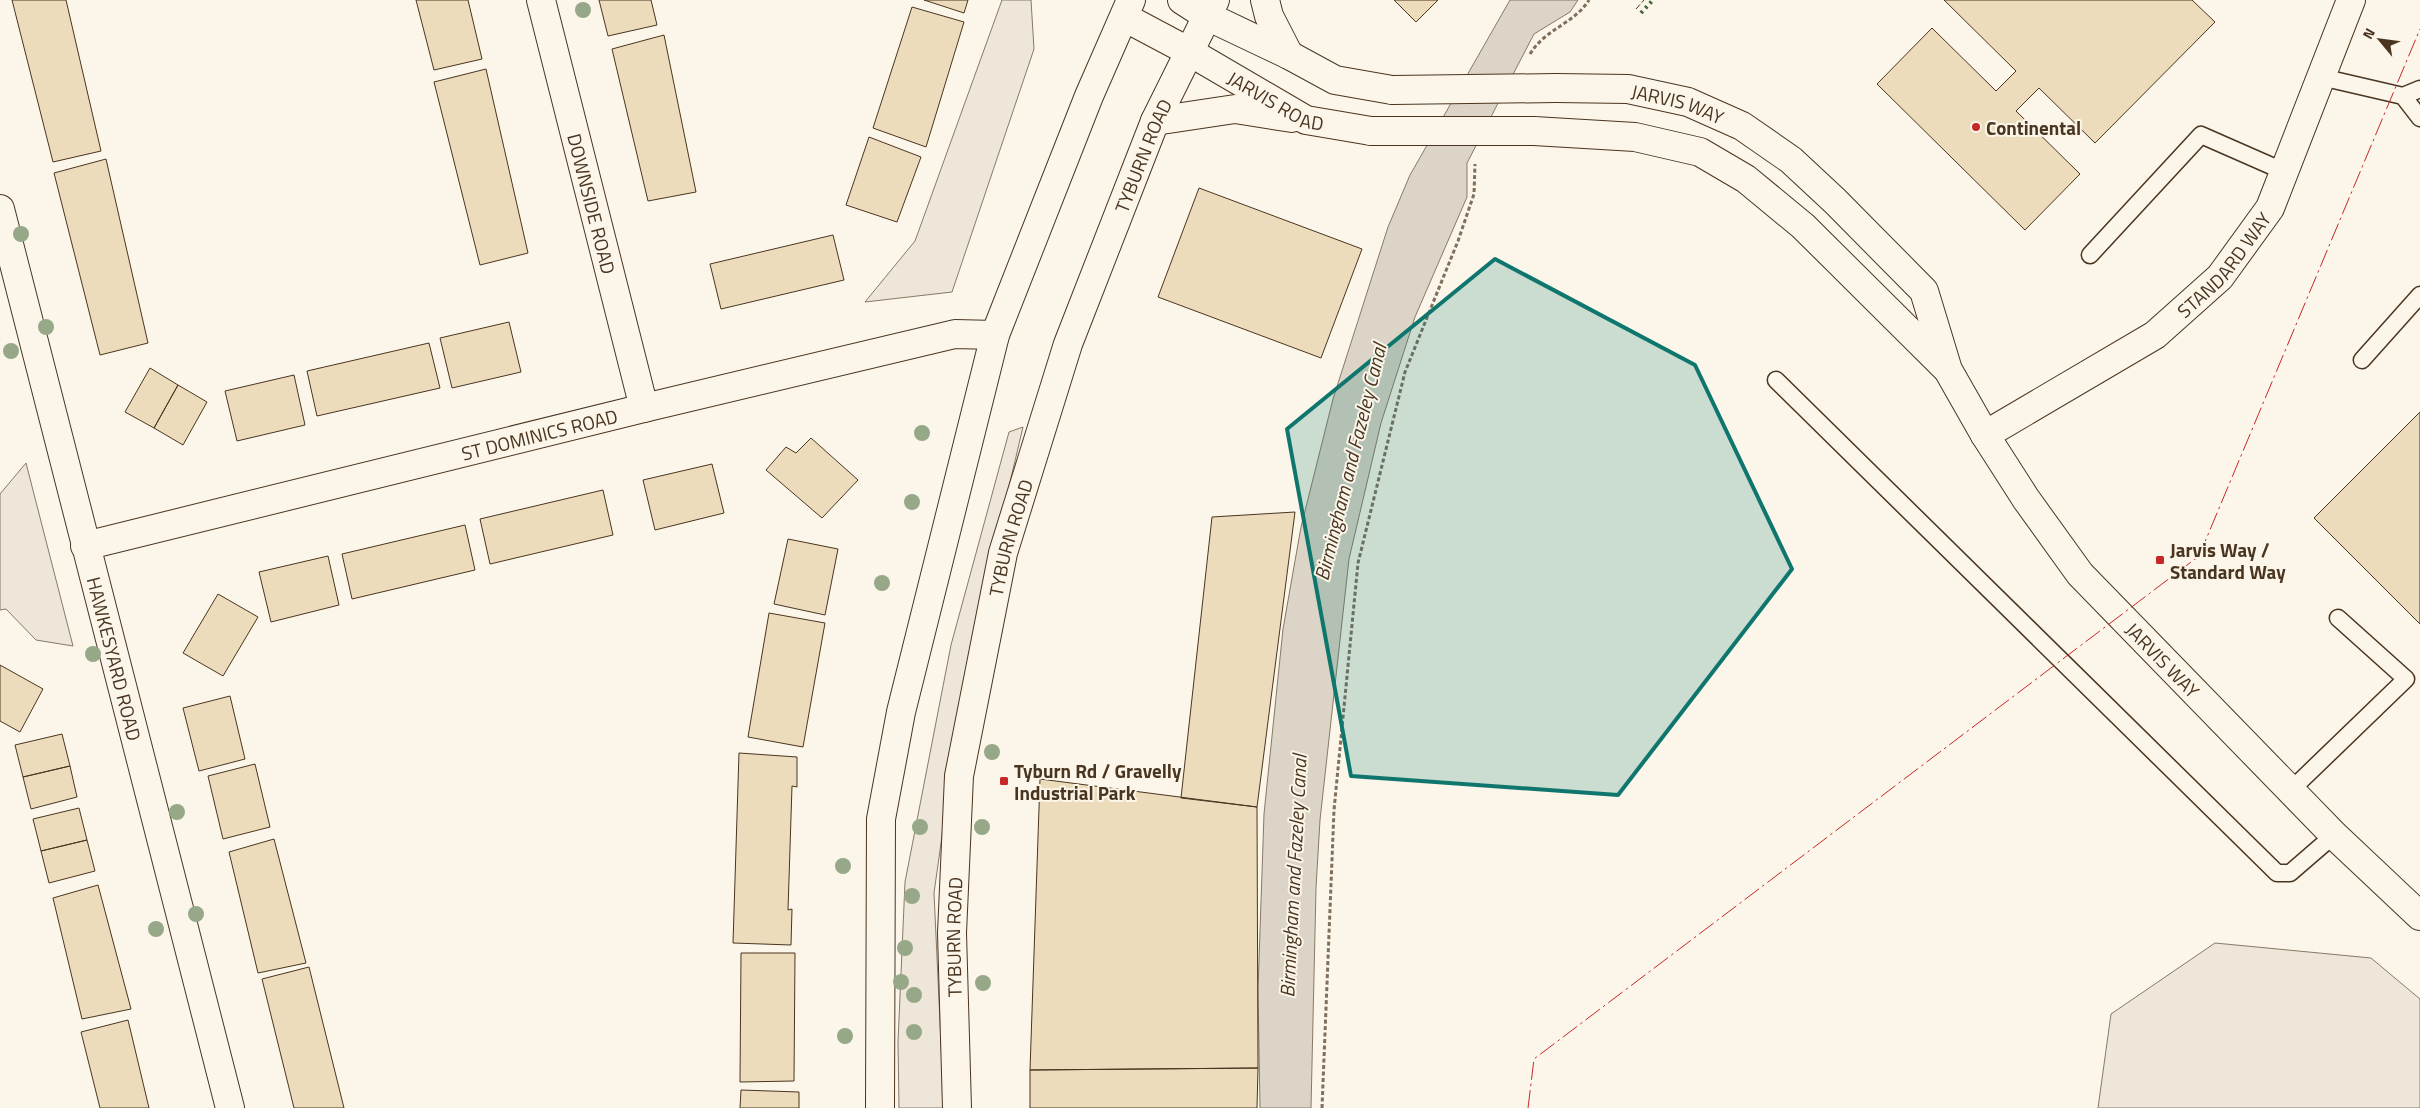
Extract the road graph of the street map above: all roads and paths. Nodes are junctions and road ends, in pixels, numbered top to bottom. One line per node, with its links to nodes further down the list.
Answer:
1 (541, 0): 27 (main road, DOWNSIDE ROAD)
2 (1182, 0): 7 (main road, JARVIS WAY)
3 (1266, 0): 9 (main road)
4 (1589, 0): 10 (path)
5 (2351, 0): 11 (main road, STANDARD WAY)
6 (1128, 8): 8 (main road, JARVIS ROAD); 23 (main road)
7 (1211, 8): 8 (main road, TYBURN ROAD); 9 (main road, JARVIS WAY)
8 (1188, 51): 15 (main road, JARVIS ROAD); 16 (main road, TYBURN ROAD)
9 (1289, 55): 25 (main road, JARVIS WAY, bridge)
10 (1528, 58)
11 (2321, 77): 13 (lane); 19 (main road, STANDARD WAY)
12 (2420, 89): 13 (lane)
13 (2403, 96): 14 (lane)
14 (2420, 118)
15 (1306, 120): 16 (main road); 17 (main road, JARVIS ROAD)
16 (1155, 122): 36 (main road, TYBURN ROAD)
17 (1371, 131): 25 (main road, JARVIS WAY, bridge)
18 (1476, 158): 37 (path)
19 (2283, 171): 21 (lane); 28 (main road, STANDARD WAY)
20 (0, 209): 29 (main road, HAWKESYARD ROAD)
21 (2090, 255)
22 (2420, 295): 24 (lane)
23 (995, 336): 27 (main road, ST DOMINICS ROAD); 35 (main road)
24 (2362, 360)
25 (1948, 370): 28 (main road, JARVIS WAY)
26 (1776, 380): 32 (lane)
27 (644, 408): 29 (main road, ST DOMINICS ROAD)
28 (1985, 435): 31 (main road, JARVIS WAY)
29 (85, 546): 34 (main road, HAWKESYARD ROAD)
30 (2338, 618): 31 (lane)
31 (2290, 791): 32 (main road, JARVIS WAY)
32 (2334, 835): 33 (main road, JARVIS WAY)
33 (2420, 916)
34 (230, 1108)
35 (880, 1108)
36 (957, 1108)
37 (1322, 1108)

